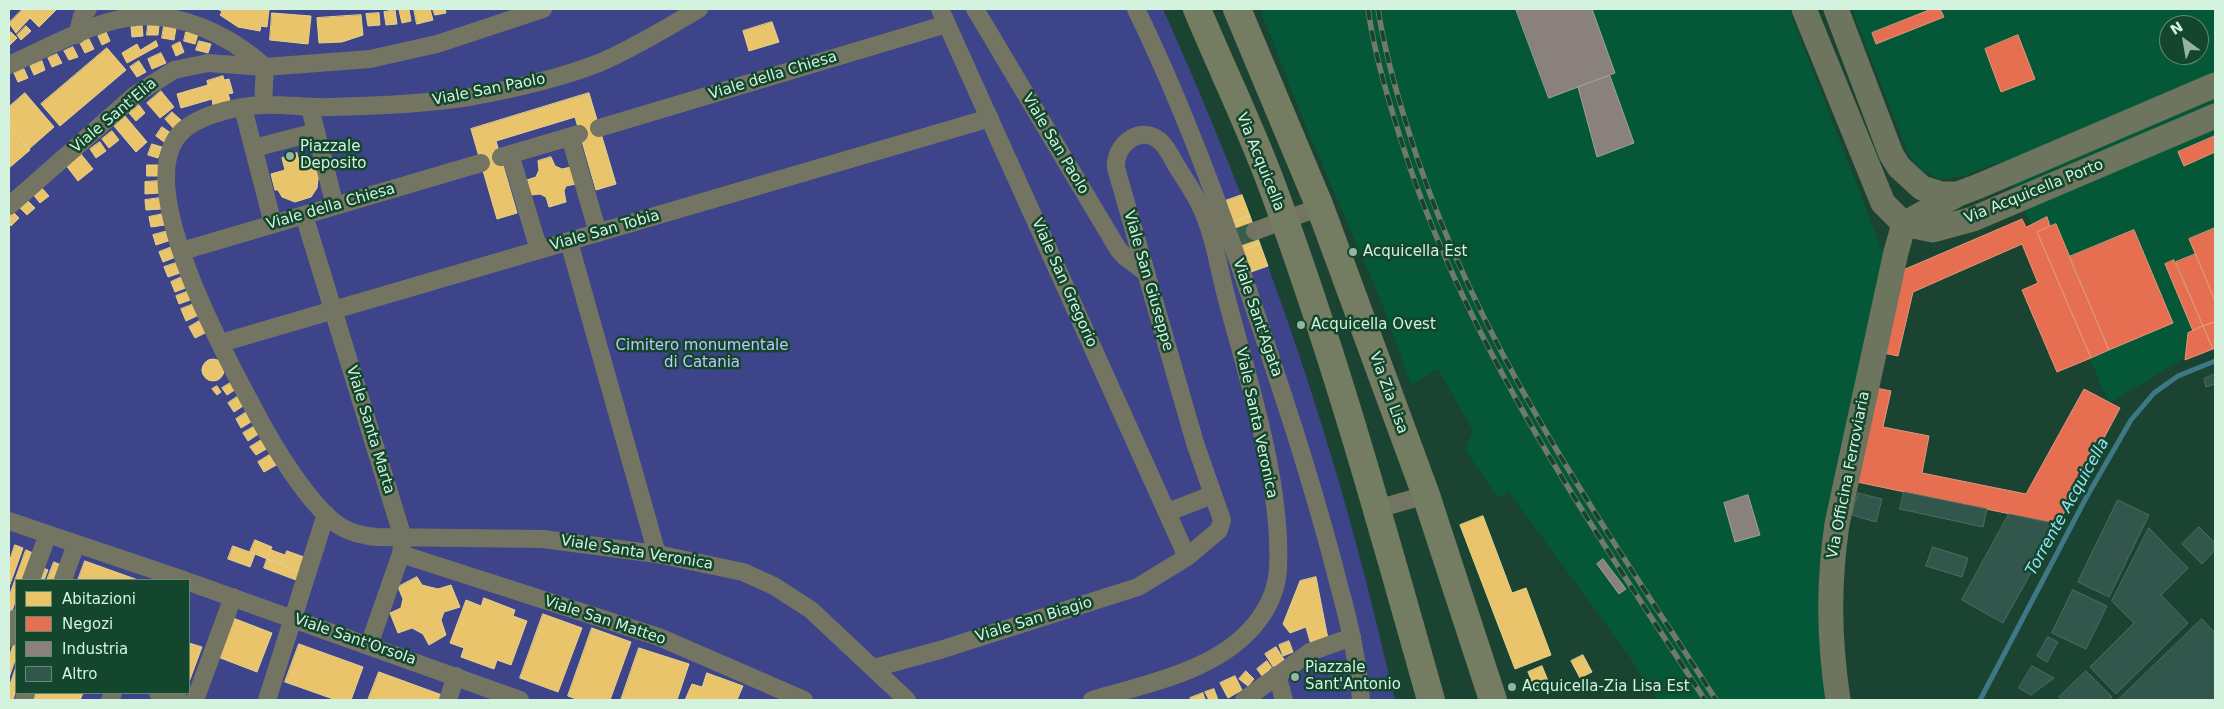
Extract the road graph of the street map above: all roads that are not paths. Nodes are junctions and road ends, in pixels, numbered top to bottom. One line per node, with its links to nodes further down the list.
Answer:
1 (88, 9): 11 (street)
2 (543, 9): 13 (street, Viale Sant'Elia)
3 (699, 9): 17 (street, Viale San Paolo)
4 (974, 9): 41 (street, Viale San Paolo)
5 (1136, 9): 36 (street, Viale Sant'Agata)
6 (1197, 9): 31 (main road, Via Acquicella)
7 (1237, 9): 28 (main road)
8 (1806, 9): 25 (main road)
9 (1836, 9): 24 (main road, Via Acquicella Porto)
10 (944, 16): 19 (street, Viale San Gregorio); 20 (street, Viale della Chiesa)
11 (77, 35): 12 (street); 13 (street)
12 (9, 65)
13 (265, 67): 15 (street); 26 (street, Viale Sant'Elia)
14 (2215, 85): 24 (main road, Via Acquicella Porto)
15 (263, 105): 16 (street, Viale San Paolo); 17 (street, Viale San Paolo)
16 (243, 108): 22 (street); 39 (street, Viale San Paolo)
17 (310, 108): 21 (street)
18 (2215, 116): 30 (main road, Via Acquicella Porto)
19 (990, 118): 35 (street, Viale San Tobia); 47 (street, Viale San Gregorio)
20 (599, 128)
21 (316, 132): 22 (street); 27 (street)
22 (254, 148): 32 (street)
23 (481, 163): 27 (street, Viale della Chiesa)
24 (1960, 194): 30 (main road); 33 (main road)
25 (1883, 202): 33 (main road); 40 (main road)
26 (9, 206)
27 (335, 206): 29 (street, Viale della Chiesa)
28 (1320, 207): 31 (street, Via Acquicella); 45 (main road, Via Zia Lisa)
29 (304, 215): 32 (street, Viale della Chiesa); 42 (street, Viale Santa Marta)
30 (1973, 219): 33 (main road, Via Acquicella Porto); 40 (main road)
31 (1283, 221): 34 (street); 46 (main road)
32 (273, 224): 39 (street, Viale della Chiesa)
33 (1904, 224): 40 (main road, Via Officina Ferroviaria)
34 (1255, 231)
35 (598, 233): 37 (street, Viale San Tobia); 38 (street)
36 (1228, 240): 41 (street, Viale San Giuseppe); 62 (street, Viale Sant'Agata); 76 (street, Viale Santa Veronica)
37 (569, 242): 38 (street, Viale San Tobia); 53 (street)
38 (539, 250): 42 (street, Viale San Tobia)
39 (182, 251): 43 (street, Viale Santa Veronica)
40 (1896, 252): 82 (main road, Via Officina Ferroviaria)
41 (1144, 271): 44 (street, Viale San Giuseppe)
42 (334, 310): 43 (street, Viale San Tobia); 52 (street, Viale Santa Marta)
43 (221, 343): 48 (street, Viale Santa Veronica)
44 (1212, 495): 47 (street); 54 (street, Viale San Giuseppe)
45 (1426, 495): 46 (street); 81 (main road, Via Zia Lisa)
46 (1378, 509): 80 (main road)
47 (1168, 512): 54 (street, Viale San Gregorio)
48 (326, 514): 52 (street, Viale Santa Veronica); 60 (street)
49 (9, 521): 50 (street, Viale Sant'Orsola)
50 (48, 534): 51 (street, Viale Sant'Orsola); 55 (street)
51 (76, 544): 56 (street); 57 (street, Viale Sant'Orsola)
52 (402, 546): 53 (street, Viale Santa Veronica); 64 (street); 74 (street, Viale San Matteo)
53 (657, 554): 65 (street, Viale Santa Veronica)
54 (1188, 557): 65 (street, Viale San Biagio)
55 (31, 579)
56 (63, 579)
57 (177, 579)
58 (190, 583): 59 (street, Viale Sant'Orsola)
59 (234, 597): 60 (street, Viale Sant'Orsola); 70 (street)
60 (295, 619): 64 (street, Viale Sant'Orsola); 71 (street)
61 (15, 621): 63 (street)
62 (1352, 636): 66 (street); 79 (street, Viale Sant'Agata)
63 (9, 638)
64 (369, 645): 67 (street, Viale Sant'Orsola)
65 (874, 668): 75 (street, Viale Santa Veronica)
66 (1277, 675): 77 (street); 78 (street)
67 (456, 676): 72 (street); 73 (street, Viale Sant'Orsola)
68 (161, 694): 69 (street)
69 (179, 700)
70 (195, 700)
71 (267, 700)
72 (448, 700)
73 (520, 700)
74 (804, 700)
75 (907, 700)
76 (1092, 700)
77 (1244, 700)
78 (1284, 700)
79 (1361, 700)
80 (1431, 700)
81 (1493, 700)
82 (1838, 700)

